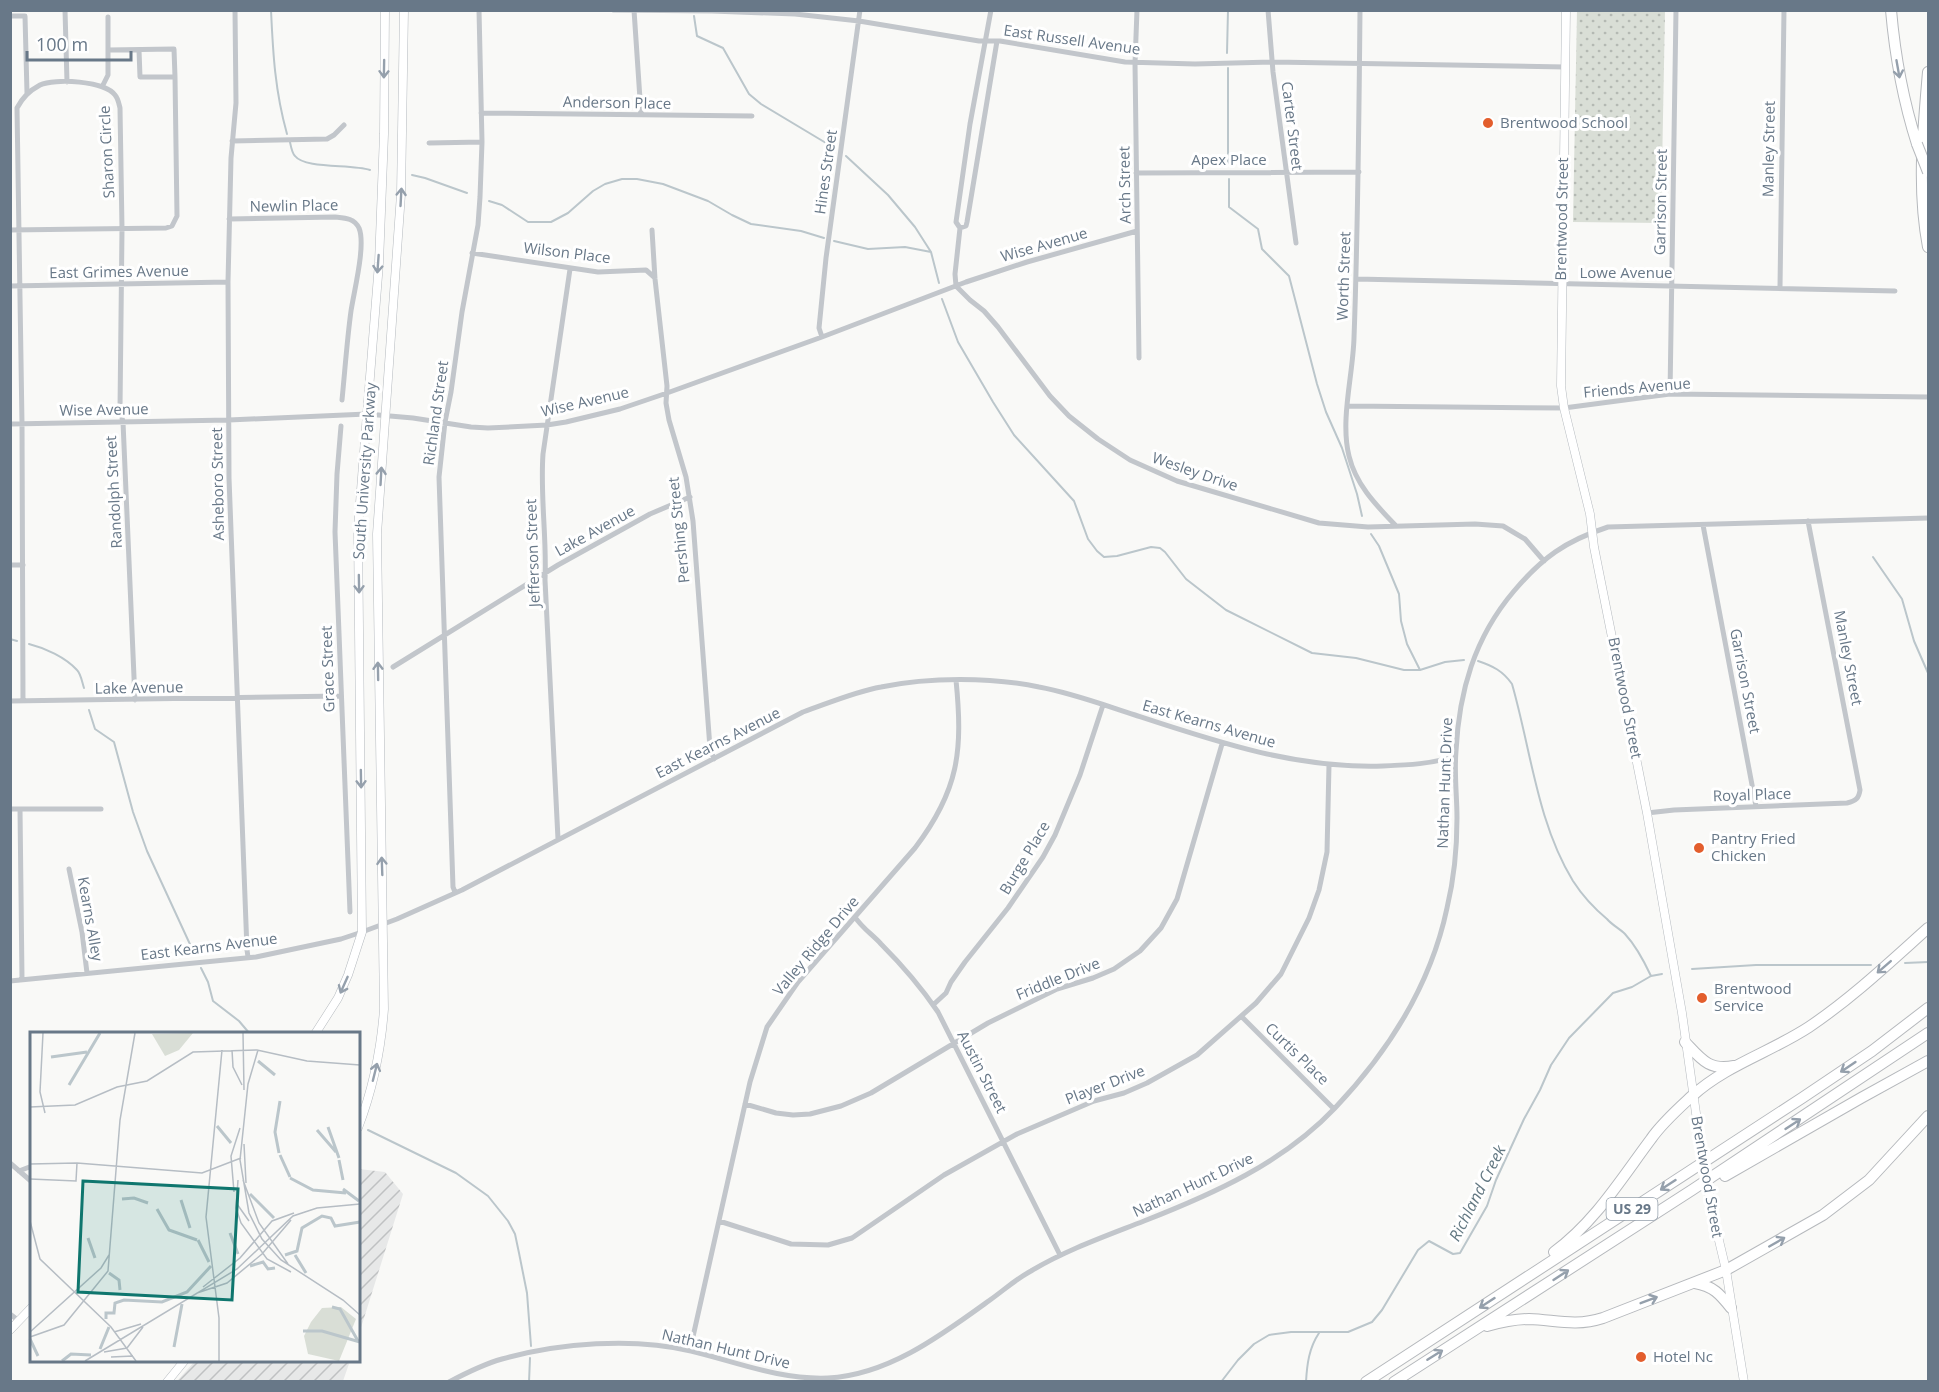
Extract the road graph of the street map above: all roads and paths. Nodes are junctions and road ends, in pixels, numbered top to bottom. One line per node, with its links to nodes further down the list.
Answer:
1 (65, 10): 30 (street)
2 (236, 10): 37 (street, Asheboro Street)
3 (385, 10): 78 (main road, South University Parkway, one-way to 78)
4 (404, 10): 79 (main road, South University Parkway, one-way to 4)
5 (479, 10): 33 (street, Richland Street)
6 (613, 10): 16 (street, East Russell Avenue)
7 (860, 10): 19 (street, Hines Street)
8 (991, 10): 20 (street)
9 (1137, 10): 25 (street, Arch Street)
10 (1268, 10): 24 (street, Carter Street)
11 (1360, 10): 26 (street, Worth Street)
12 (1566, 10): 27 (main road, Brentwood Street)
13 (1676, 10): 64 (street, Garrison Street)
14 (1784, 10): 68 (street, Manley Street)
15 (1891, 10): 44 (highway, one-way to 44, bridge)
16 (634, 11): 19 (street, East Russell Avenue); 34 (street)
17 (10, 16): 32 (street)
18 (108, 17): 22 (street)
19 (859, 21): 20 (street, East Russell Avenue); 70 (street, Hines Street)
20 (985, 41): 21 (street, East Russell Avenue); 49 (street)
21 (997, 41): 25 (street, East Russell Avenue); 49 (street)
22 (108, 50): 23 (street); 31 (street)
23 (139, 50): 29 (street); 29 (street)
24 (1273, 62): 25 (street, East Russell Avenue); 26 (street, East Russell Avenue); 42 (street, Carter Street)
25 (1135, 63): 45 (street, Arch Street)
26 (1359, 63): 27 (street, East Russell Avenue); 43 (street, Worth Street)
27 (1565, 67): 63 (main road, Brentwood Street)
28 (1929, 72): 56 (highway)
29 (175, 77): 50 (street)
30 (67, 82): 31 (street, Sharon Circle); 32 (street, Sharon Circle)
31 (103, 86): 50 (street, Sharon Circle)
32 (27, 93): 41 (street)
33 (482, 113): 34 (street, Anderson Place); 38 (street, Richland Street)
34 (641, 114): 35 (street, Anderson Place)
35 (752, 116)
36 (344, 125): 37 (street)
37 (232, 141): 48 (street, Asheboro Street)
38 (482, 142): 39 (street); 57 (street, Richland Street)
39 (429, 143)
40 (10, 152): 41 (street)
41 (18, 152): 47 (street)
42 (1286, 172): 43 (street, Apex Place); 45 (street, Apex Place); 55 (street, Carter Street)
43 (1359, 172): 60 (street, Worth Street)
44 (1929, 172)
45 (1136, 173): 54 (street, Arch Street)
46 (10, 192): 47 (street)
47 (19, 192): 52 (street)
48 (229, 219): 61 (street, Asheboro Street); 75 (street, Newlin Place)
49 (960, 228): 67 (street)
50 (122, 229): 52 (street); 62 (street, Sharon Circle)
51 (10, 230): 52 (street)
52 (19, 230): 66 (street)
53 (652, 230): 59 (street, Pershing Street)
54 (1137, 231): 67 (street, Wise Avenue); 71 (street, Arch Street)
55 (1296, 243)
56 (1929, 248)
57 (472, 253): 58 (street, Wilson Place); 82 (street, Richland Street)
58 (570, 268): 59 (street, Wilson Place); 85 (street, Jefferson Street)
59 (655, 279): 72 (street, Pershing Street)
60 (1356, 279): 63 (street, Lowe Avenue); 76 (street, Worth Street)
61 (228, 282): 62 (street, East Grimes Avenue); 80 (street, Asheboro Street)
62 (121, 284): 66 (street, East Grimes Avenue); 81 (street, Randolph Street)
63 (1561, 285): 64 (street, Lowe Avenue); 77 (main road, Brentwood Street)
64 (1672, 285): 68 (street, Lowe Avenue); 73 (street, Garrison Street)
65 (10, 286): 66 (street, East Grimes Avenue)
66 (20, 286): 84 (street)
67 (956, 286): 70 (street, Wise Avenue); 91 (street, Wesley Drive)
68 (1780, 287): 69 (street, Lowe Avenue)
69 (1895, 291)
70 (822, 337): 72 (street, Wise Avenue)
71 (1139, 358)
72 (667, 393): 85 (street, Wise Avenue); 87 (street, Pershing Street)
73 (1670, 394): 74 (street, Friends Avenue); 77 (street, Friends Avenue)
74 (1929, 397)
75 (342, 400)
76 (1348, 406): 77 (street, Friends Avenue); 91 (street, Worth Street)
77 (1564, 408): 92 (main road, Brentwood Street)
78 (367, 414): 79 (street, Wise Avenue); 80 (street, Wise Avenue); 123 (main road, South University Parkway, one-way to 123)
79 (385, 415): 82 (street, Wise Avenue); 121 (main road, South University Parkway, one-way to 79)
80 (229, 420): 81 (street, Wise Avenue); 101 (street, Asheboro Street)
81 (123, 422): 84 (street, Wise Avenue); 102 (street, Randolph Street)
82 (445, 422): 85 (street, Wise Avenue); 97 (street, Richland Street)
83 (10, 424): 84 (street, Wise Avenue)
84 (22, 424): 95 (street)
85 (547, 425): 96 (street, Jefferson Street)
86 (341, 426): 100 (street, Grace Street)
87 (690, 497): 96 (street, Lake Avenue); 108 (street, Pershing Street)
88 (1929, 518): 89 (street, Nathan Hunt Drive)
89 (1808, 521): 90 (street, Nathan Hunt Drive); 110 (street, Manley Street)
90 (1703, 525): 92 (street, Nathan Hunt Drive); 111 (street, Garrison Street)
91 (1396, 526): 93 (street, Wesley Drive)
92 (1593, 532): 93 (street, Nathan Hunt Drive); 115 (main road, Brentwood Street)
93 (1544, 561): 107 (street, Nathan Hunt Drive)
94 (10, 565): 95 (street)
95 (23, 565): 104 (street)
96 (545, 574): 97 (street, Lake Avenue); 116 (street, Jefferson Street)
97 (444, 635): 98 (street, Lake Avenue); 118 (street, Richland Street)
98 (393, 667)
99 (956, 680): 105 (street, East Kearns Avenue); 108 (street, East Kearns Avenue); 120 (street, Valley Ridge Drive)
100 (341, 696): 101 (street, Lake Avenue); 119 (street, Grace Street)
101 (237, 698): 102 (street, Lake Avenue); 124 (street, Asheboro Street)
102 (135, 700): 104 (street, Lake Avenue)
103 (10, 701): 104 (street, Lake Avenue)
104 (23, 701)
105 (1103, 705): 106 (street, East Kearns Avenue); 129 (street, Burge Place)
106 (1222, 744): 109 (street, East Kearns Avenue); 136 (street, Friddle Drive)
107 (1455, 756): 109 (street, East Kearns Avenue); 141 (street, Nathan Hunt Drive)
108 (714, 759): 116 (street, East Kearns Avenue)
109 (1329, 765): 131 (street, Player Drive)
110 (1857, 799): 111 (street, Royal Place)
111 (1756, 807): 115 (street, Royal Place)
112 (10, 809): 113 (street)
113 (20, 809): 114 (street); 126 (street)
114 (102, 809)
115 (1647, 813): 135 (main road, Brentwood Street)
116 (558, 839): 118 (street, East Kearns Avenue)
117 (69, 869): 125 (street, Kearns Alley)
118 (455, 892): 121 (street, East Kearns Avenue)
119 (350, 912)
120 (855, 917): 129 (street, Austin Street); 140 (street, Valley Ridge Drive)
121 (384, 924): 123 (street, East Kearns Avenue); 143 (main road, South University Parkway, one-way to 121)
122 (1929, 928): 138 (highway, one-way to 138)
123 (362, 932): 124 (street, East Kearns Avenue); 132 (main road, South University Parkway, one-way to 132)
124 (248, 957): 125 (street, East Kearns Avenue)
125 (87, 973): 126 (street, East Kearns Avenue)
126 (22, 979): 127 (street, East Kearns Avenue)
127 (10, 981)
128 (1929, 1000): 133 (highway)
129 (933, 1005): 136 (street, Austin Street)
130 (1929, 1008): 133 (highway, US 29)
131 (1242, 1017): 141 (street, Curtis Place); 144 (street, Player Drive)
132 (316, 1032)
133 (1896, 1033): 153 (highway, US 29, one-way to 153)
134 (1929, 1033): 149 (highway, US 29, one-way to 134)
135 (1685, 1042): 138 (highway); 139 (main road, Brentwood Street)
136 (954, 1044): 140 (street, Friddle Drive); 144 (street, Austin Street)
137 (1929, 1061): 149 (highway)
138 (1737, 1066): 139 (highway)
139 (1692, 1096): 152 (main road, Brentwood Street, bridge); 153 (highway)
140 (745, 1104): 150 (street, Valley Ridge Drive)
141 (1334, 1109): 151 (street, Nathan Hunt Drive)
142 (1929, 1116): 152 (highway, one-way to 142)
143 (360, 1123)
144 (1004, 1142): 150 (street, Player Drive); 151 (street, Austin Street)
145 (10, 1163): 147 (street)
146 (30, 1167): 147 (street)
147 (19, 1171): 148 (street)
148 (30, 1180)
149 (1692, 1190): 159 (highway, US 29, one-way to 149)
150 (719, 1221): 161 (street, Valley Ridge Drive)
151 (1060, 1255): 161 (street, Nathan Hunt Drive)
152 (1726, 1270): 154 (highway); 155 (main road, Brentwood Street)
153 (1520, 1282): 165 (highway, US 29, one-way to 165)
154 (1695, 1283): 155 (highway); 159 (highway, one-way to 154)
155 (1731, 1308): 167 (main road, Brentwood Street)
156 (30, 1309): 158 (main road)
157 (10, 1314): 158 (street)
158 (19, 1321): 160 (main road)
159 (1476, 1329): 166 (highway, US 29, one-way to 159)
160 (10, 1330)
161 (690, 1350): 164 (street, Nathan Hunt Drive)
162 (183, 1362): 163 (main road)
163 (166, 1382)
164 (449, 1382)
165 (1366, 1382)
166 (1394, 1382)
167 (1744, 1382)

